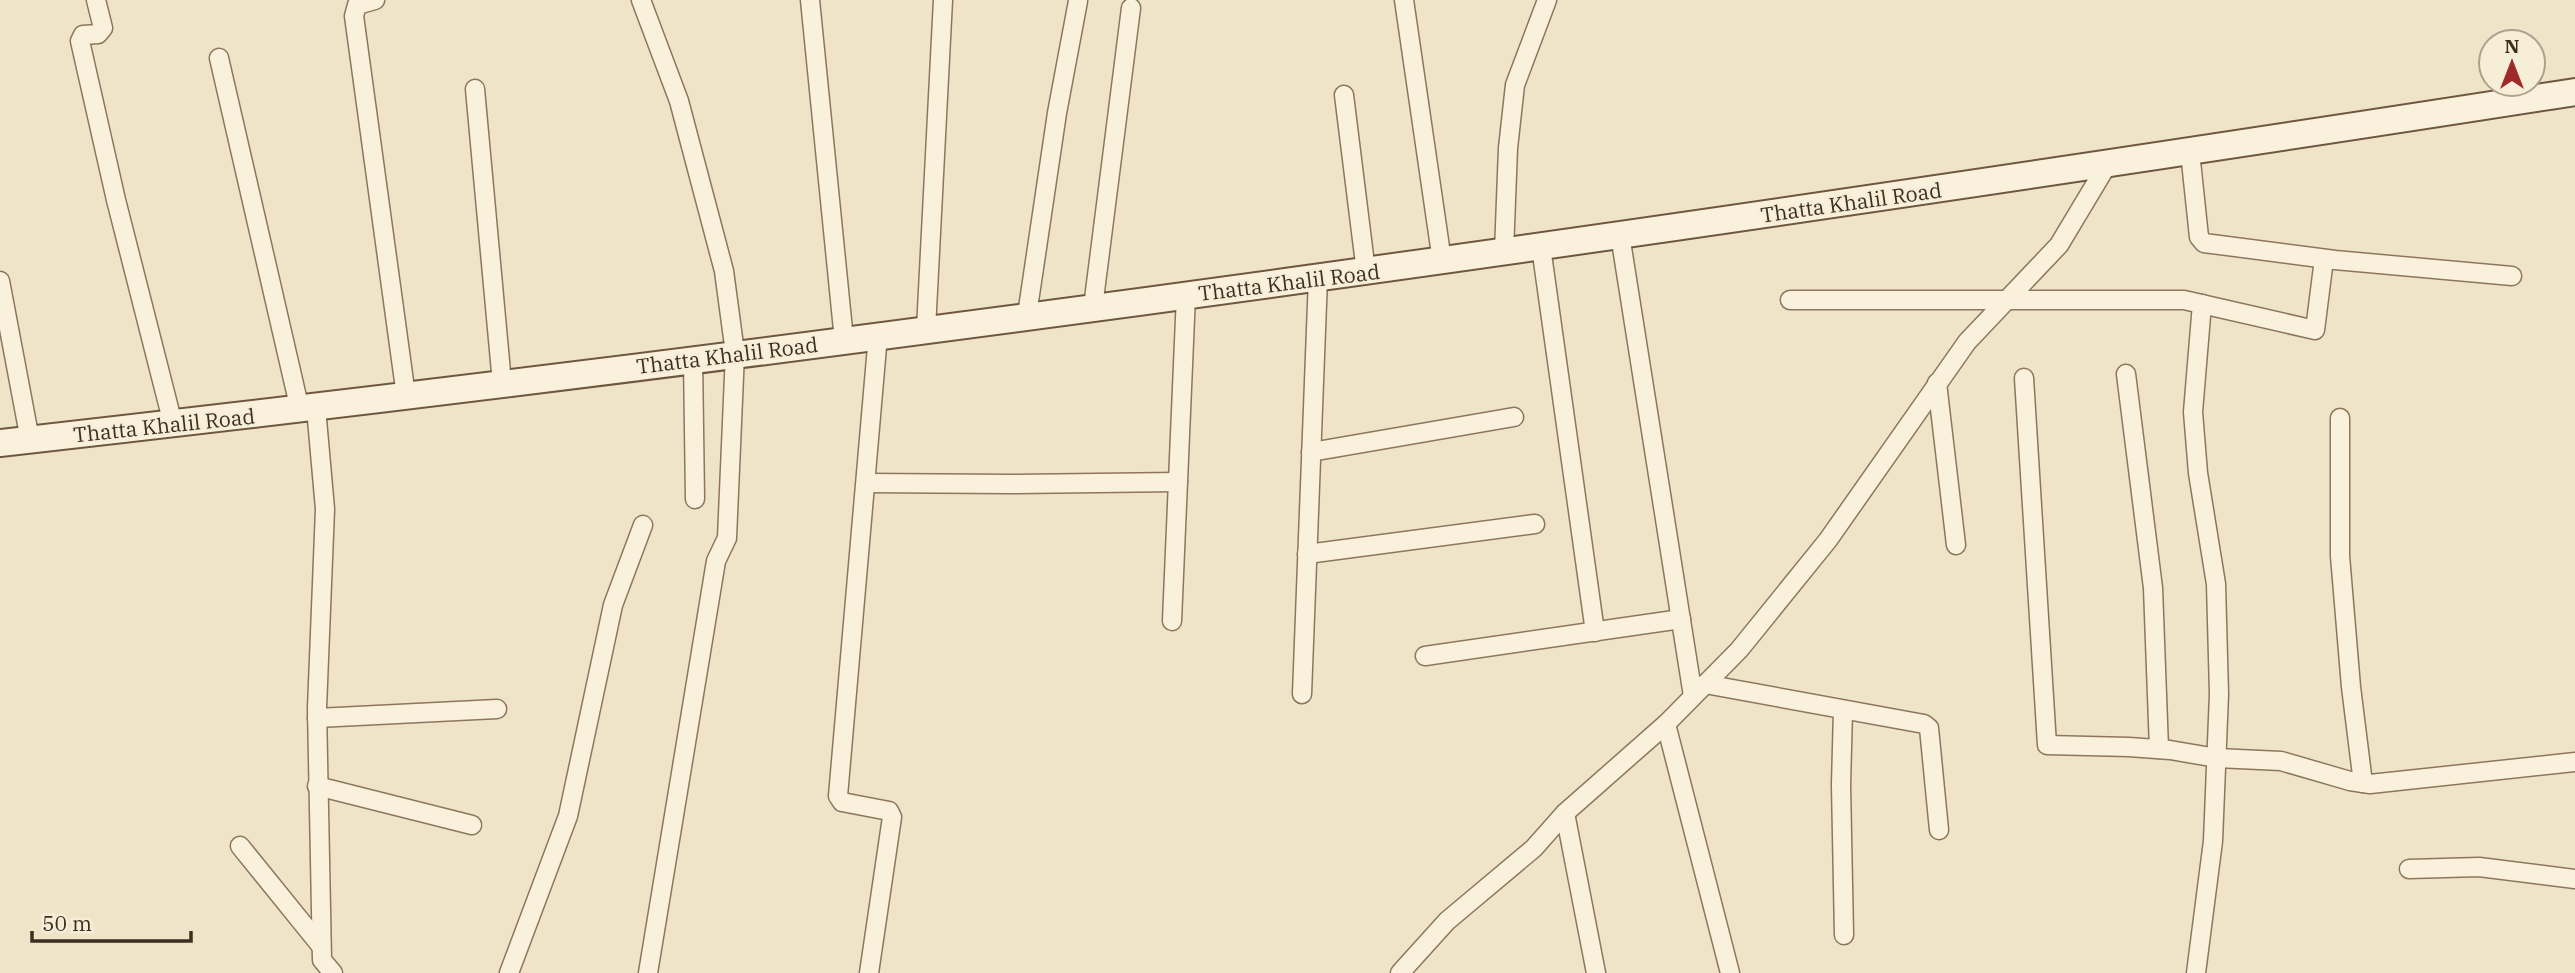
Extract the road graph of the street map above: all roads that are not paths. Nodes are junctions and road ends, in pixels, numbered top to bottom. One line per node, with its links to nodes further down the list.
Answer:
1 (96, 0): 44 (street)
2 (374, 0): 40 (street)
3 (642, 0): 34 (street)
4 (810, 0): 33 (street)
5 (943, 0): 31 (street)
6 (1404, 0): 20 (street)
7 (1547, 0): 18 (street)
8 (1079, 1): 30 (street)
9 (1131, 8): 29 (street)
10 (219, 58): 41 (street)
11 (475, 89): 38 (street)
12 (2575, 92): 14 (street, Thatta Khalil Road)
13 (1344, 94): 21 (street)
14 (2190, 152): 15 (street, Thatta Khalil Road); 19 (street)
15 (2107, 165): 16 (street, Thatta Khalil Road); 27 (street)
16 (1620, 235): 17 (street, Thatta Khalil Road); 55 (street)
17 (1541, 247): 18 (street, Thatta Khalil Road); 57 (street)
18 (1504, 253): 20 (street, Thatta Khalil Road)
19 (2324, 259): 22 (street); 28 (street)
20 (1442, 261): 21 (street, Thatta Khalil Road)
21 (1366, 272): 23 (street, Thatta Khalil Road)
22 (2512, 276)
23 (1318, 278): 25 (street, Thatta Khalil Road); 47 (street)
24 (0, 281): 45 (street)
25 (1186, 295): 29 (street, Thatta Khalil Road); 48 (street)
26 (1790, 300): 27 (street)
27 (2007, 300): 28 (street); 39 (street)
28 (2202, 304): 66 (street)
29 (1093, 307): 30 (street, Thatta Khalil Road)
30 (1027, 316): 31 (street, Thatta Khalil Road)
31 (926, 329): 32 (street, Thatta Khalil Road)
32 (878, 335): 33 (street, Thatta Khalil Road); 49 (street)
33 (844, 340): 34 (street, Thatta Khalil Road)
34 (735, 353): 35 (street, Thatta Khalil Road); 79 (street)
35 (693, 359): 38 (street, Thatta Khalil Road); 50 (street)
36 (2126, 373): 65 (street)
37 (2024, 378): 65 (street)
38 (502, 383): 40 (street, Thatta Khalil Road)
39 (1937, 383): 53 (street); 59 (street)
40 (406, 396): 41 (street, Thatta Khalil Road)
41 (308, 409): 44 (street, Thatta Khalil Road); 63 (street)
42 (1514, 417): 47 (street)
43 (2340, 418): 68 (street)
44 (173, 424): 45 (street, Thatta Khalil Road)
45 (30, 440): 46 (street, Thatta Khalil Road)
46 (0, 443)
47 (1311, 452): 54 (street)
48 (1178, 482): 49 (street); 56 (street)
49 (866, 483): 80 (street)
50 (695, 499)
51 (1535, 524): 54 (street)
52 (643, 525): 78 (street)
53 (1956, 545)
54 (1307, 554): 60 (street)
55 (1681, 619): 57 (street); 59 (street)
56 (1172, 621)
57 (1595, 632): 58 (street)
58 (1425, 656)
59 (1699, 690): 62 (street); 64 (street)
60 (1302, 694)
61 (498, 709): 63 (street)
62 (1843, 710): 72 (street); 76 (street)
63 (317, 718): 69 (street)
64 (1666, 724): 70 (street); 83 (street)
65 (2159, 749): 66 (street)
66 (2217, 758): 68 (street); 84 (street)
67 (2575, 762): 68 (street)
68 (2363, 783)
69 (317, 786): 71 (street); 77 (street)
70 (1564, 813): 81 (street); 82 (street)
71 (472, 825)
72 (1939, 830)
73 (240, 846): 77 (street)
74 (2409, 869): 75 (street)
75 (2575, 879)
76 (1844, 935)
77 (324, 963)
78 (509, 973)
79 (648, 973)
80 (869, 973)
81 (1400, 973)
82 (1596, 973)
83 (1730, 973)
84 (2196, 973)

